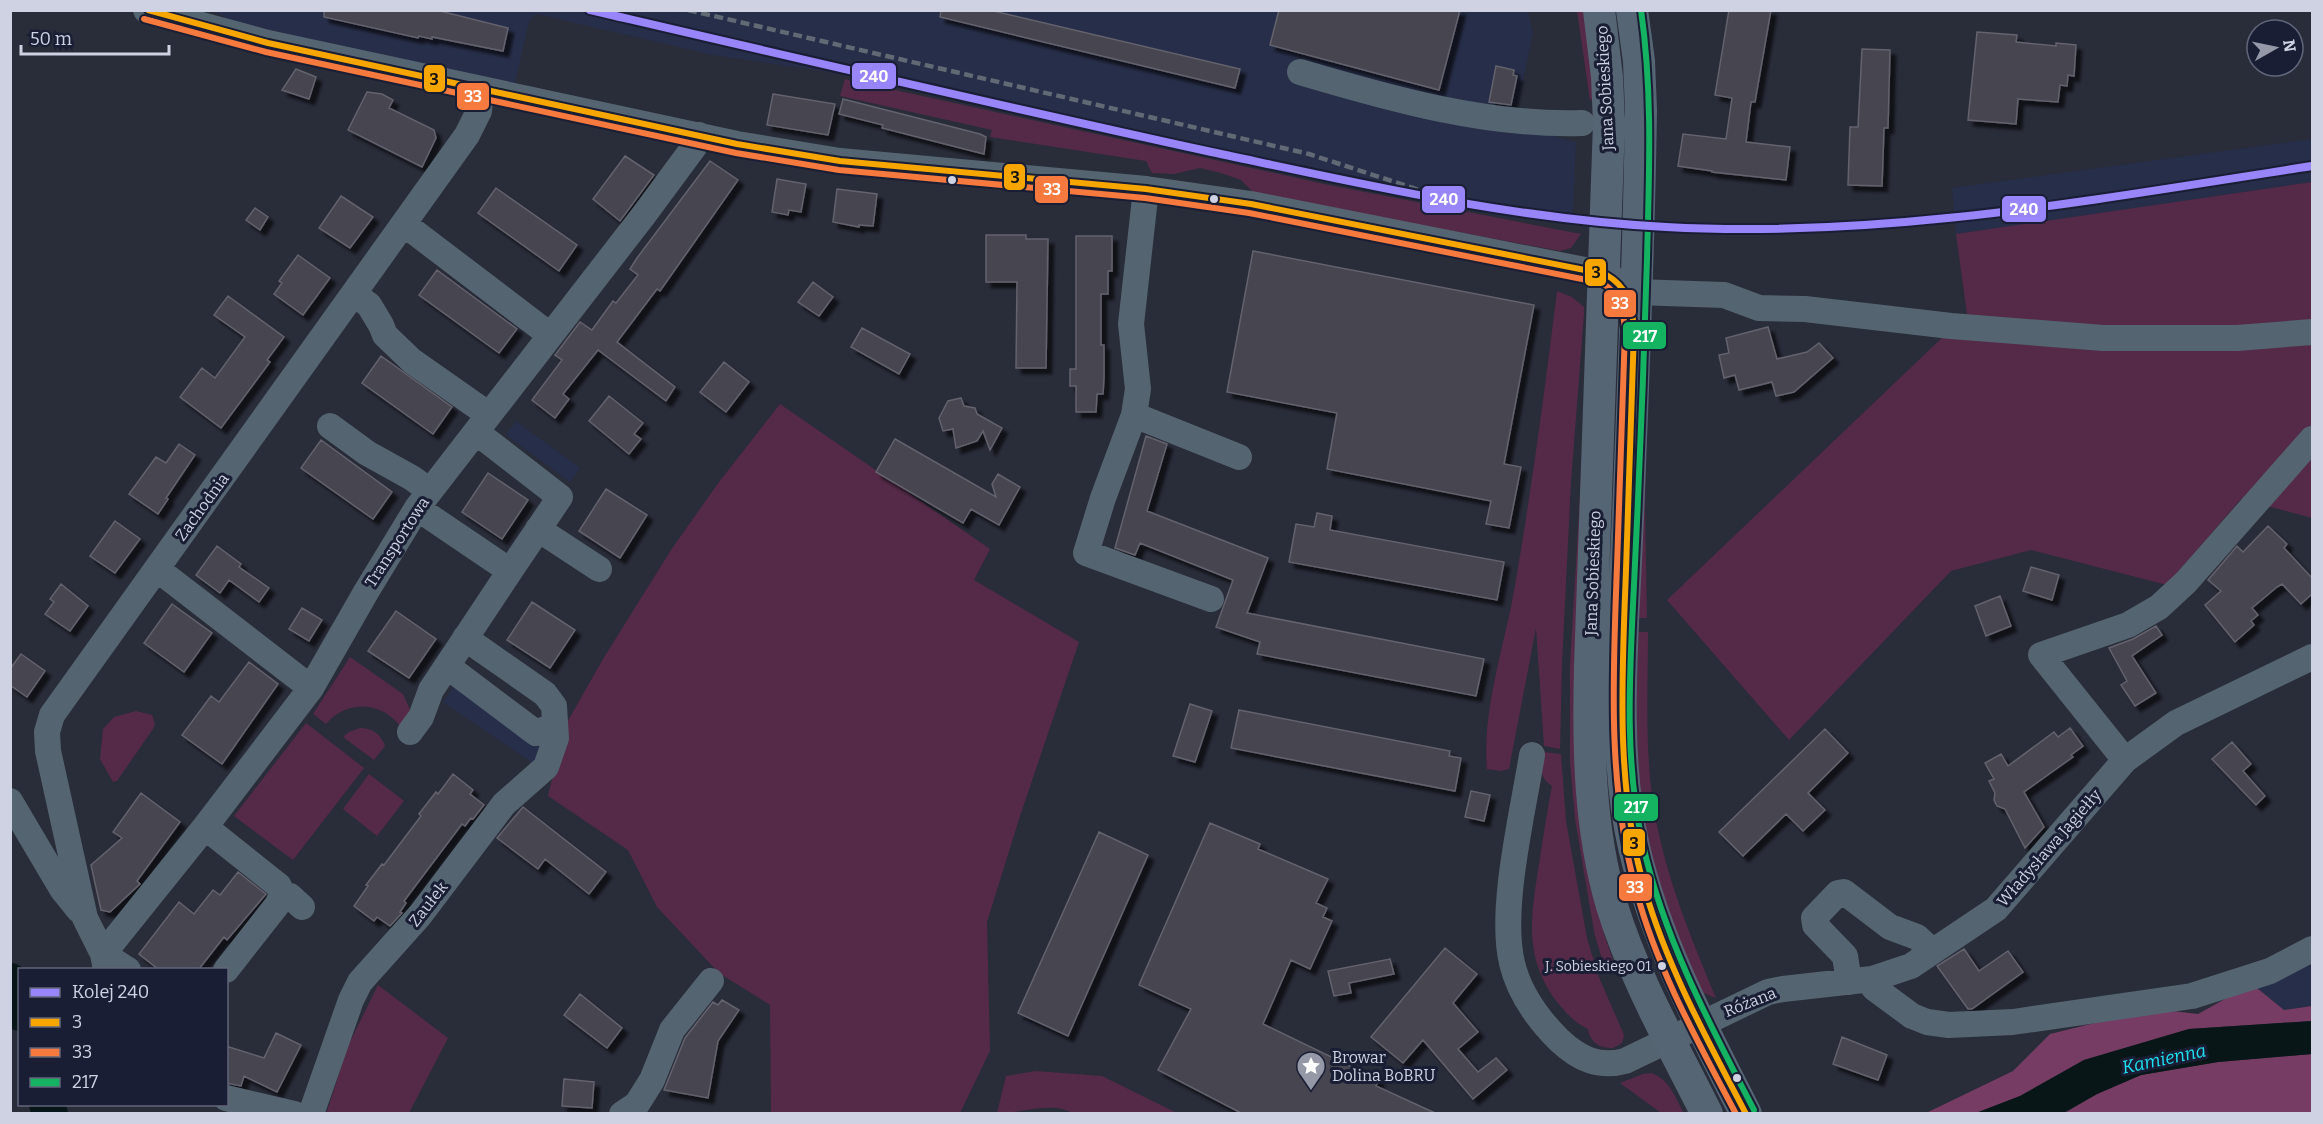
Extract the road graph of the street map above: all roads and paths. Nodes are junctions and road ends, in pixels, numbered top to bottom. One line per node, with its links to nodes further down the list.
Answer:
1 (146, 10): 5 (street)
2 (1599, 10): 11 (main road, Jana Sobieskiego)
3 (1632, 10): 9 (main road, Jana Sobieskiego)
4 (1300, 72): 6 (street)
5 (481, 90): 7 (street); 10 (street, Zachodnia)
6 (1582, 123)
7 (699, 135): 8 (street); 18 (street, Transportowa)
8 (1146, 189): 11 (street); 17 (street)
9 (1639, 215): 11 (street); 12 (main road, Jana Sobieskiego)
10 (404, 224): 13 (street, Zachodnia); 14 (street)
11 (1605, 274): 15 (street); 48 (main road, Jana Sobieskiego)
12 (1636, 292): 15 (main road, Jana Sobieskiego); 16 (street)
13 (354, 294): 18 (street); 24 (street, Zachodnia)
14 (542, 329)
15 (1634, 330): 47 (main road, Jana Sobieskiego)
16 (2313, 332)
17 (1134, 415): 21 (street); 27 (street)
18 (482, 424): 22 (street, Transportowa); 23 (street)
19 (330, 426): 22 (street)
20 (2313, 439): 36 (street)
21 (1239, 457)
22 (424, 499): 26 (street); 32 (street, Transportowa)
23 (538, 529): 25 (street); 26 (street)
24 (157, 569): 32 (street); 39 (street, Zachodnia)
25 (599, 569)
26 (510, 571): 28 (street)
27 (1211, 599)
28 (465, 638): 31 (street); 33 (street)
29 (2313, 649): 30 (street, Władysława Jagiełły)
30 (2303, 662): 36 (street, Władysława Jagiełły)
31 (447, 666): 33 (street); 34 (street)
32 (310, 688): 38 (street, Transportowa)
33 (555, 716): 51 (street, Zaułek)
34 (410, 732)
35 (1532, 755): 48 (street, Różana)
36 (2125, 760): 41 (street, Władysława Jagiełły)
37 (10, 801): 39 (street)
38 (206, 827): 42 (street, Transportowa); 44 (street)
39 (85, 918): 42 (street, Zachodnia)
40 (2313, 950): 45 (street)
41 (1932, 951): 45 (street, Władysława Jagiełły); 45 (street)
42 (104, 962): 43 (street)
43 (125, 968)
44 (228, 968)
45 (1860, 980): 47 (street, Różana)
46 (711, 981): 52 (street)
47 (1701, 1024): 48 (street, Różana); 54 (main road, Jana Sobieskiego)
48 (1670, 1039): 53 (main road, Jana Sobieskiego)
49 (228, 1098): 50 (street)
50 (294, 1113)
51 (310, 1113)
52 (622, 1113)
53 (1707, 1113)
54 (1746, 1113)

